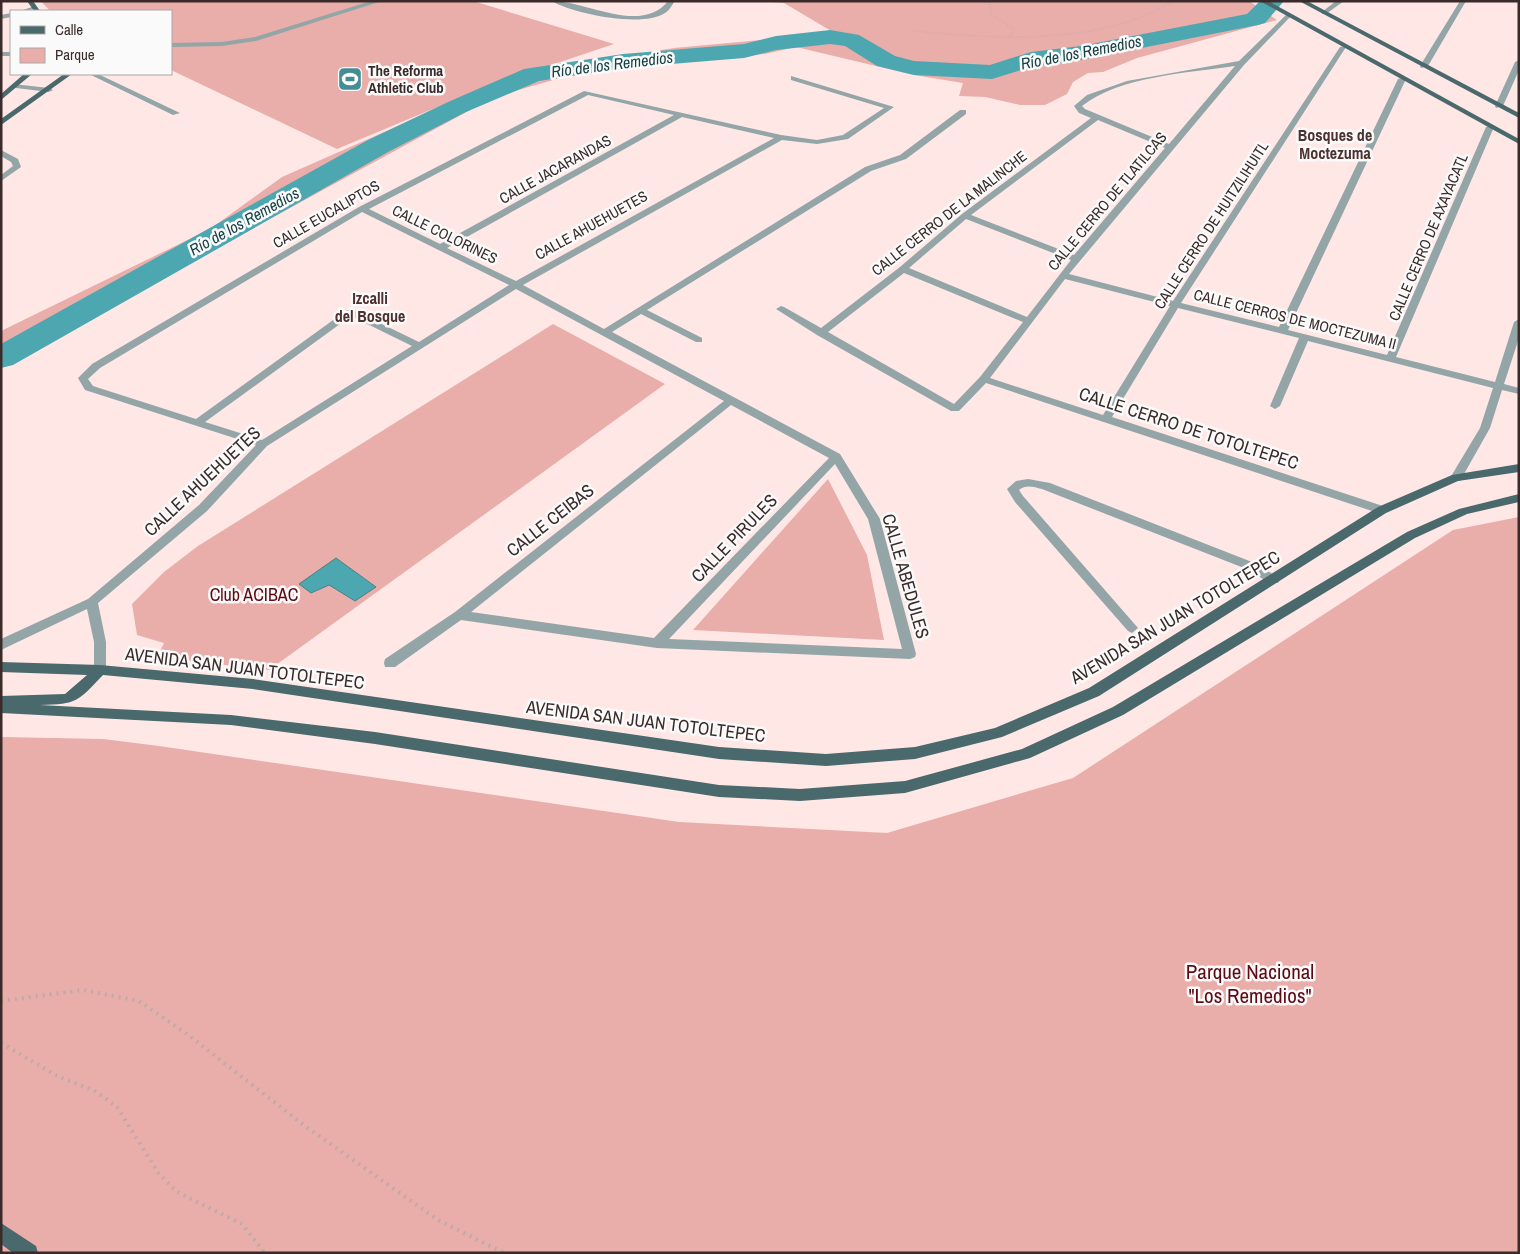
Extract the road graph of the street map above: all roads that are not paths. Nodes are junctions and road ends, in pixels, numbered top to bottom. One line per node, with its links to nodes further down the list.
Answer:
1 (30, 1): 9 (main road)
2 (378, 1): 12 (street)
3 (555, 1): 4 (street)
4 (672, 1)
5 (1263, 1): 11 (main road)
6 (1302, 1): 10 (main road)
7 (1340, 1): 10 (street)
8 (1462, 1): 16 (street)
9 (36, 10)
10 (1324, 13): 16 (main road)
11 (1288, 16): 13 (main road); 15 (street, CALLE CERRO DE TLATILCAS)
12 (172, 45)
13 (1343, 47): 21 (main road); 45 (street, CALLE CERRO DE HUITZILIHUITL)
14 (1519, 62): 25 (street)
15 (1241, 63): 30 (street); 35 (street, CALLE CERRO DE TLATILCAS)
16 (1424, 66): 25 (main road)
17 (27, 75): 22 (main road)
18 (67, 75): 23 (main road)
19 (95, 75): 27 (street)
20 (794, 78): 33 (street, CALLE EUCALIPTOS)
21 (1402, 79): 32 (main road); 50 (street)
22 (16, 86): 23 (street); 24 (main road)
23 (49, 90): 31 (main road)
24 (1, 98)
25 (1499, 106): 29 (main road)
26 (963, 112): 47 (street)
27 (176, 113)
28 (682, 114): 33 (street, CALLE EUCALIPTOS); 38 (street, CALLE EUCALIPTOS); 40 (street, CALLE JACARANDAS)
29 (1519, 116)
30 (1097, 117): 35 (street); 39 (street, CALLE CERRO DE LA MALINCHE)
31 (1, 123)
32 (1490, 127): 34 (main road); 56 (street, CALLE CERRO DE AXAYACATL)
33 (781, 137): 44 (street, CALLE AHUEHUETES)
34 (1519, 142)
35 (1170, 147): 41 (street, CALLE CERRO DE TLATILCAS)
36 (1, 152): 37 (street)
37 (1, 179)
38 (362, 209): 40 (street, CALLE COLORINES); 63 (street, CALLE EUCALIPTOS)
39 (966, 216): 41 (street); 42 (street, CALLE CERRO DE LA MALINCHE)
40 (442, 247): 44 (street, CALLE COLORINES)
41 (1076, 259): 43 (street, CALLE CERRO DE TLATILCAS)
42 (902, 269): 48 (street); 52 (street, CALLE CERRO DE LA MALINCHE)
43 (1064, 276): 45 (street, CALLE CERROS DE MOCTEZUMA II); 48 (street, CALLE CERRO DE TLATILCAS)
44 (516, 285): 51 (street); 55 (street, CALLE AHUEHUETES)
45 (1175, 305): 50 (street, CALLE CERROS DE MOCTEZUMA II); 62 (street, CALLE CERRO DE HUITZILIHUITL)
46 (781, 309): 52 (street)
47 (640, 310): 51 (street); 54 (street)
48 (1029, 321): 57 (street, CALLE CERRO DE TLATILCAS)
49 (1519, 322): 58 (street)
50 (1282, 331): 53 (street, CALLE CERROS DE MOCTEZUMA II)
51 (604, 333): 60 (street)
52 (820, 333): 57 (street, CALLE CERRO DE TLATILCAS)
53 (1306, 337): 56 (street, CALLE CERROS DE MOCTEZUMA II); 61 (street)
54 (700, 340)
55 (418, 345): 63 (street); 64 (street, CALLE AHUEHUETES)
56 (1390, 359): 58 (street, CALLE CERROS DE MOCTEZUMA II)
57 (984, 379): 62 (street, CALLE CERRO DE TOTOLTEPEC)
58 (1500, 386): 59 (street, CALLE CERROS DE MOCTEZUMA II); 67 (street)
59 (1519, 391)
60 (730, 401): 65 (street); 72 (street, CALLE CEIBAS)
61 (1275, 406)
62 (1105, 420): 69 (street, CALLE CERRO DE TOTOLTEPEC)
63 (197, 423): 64 (street, CALLE EUCALIPTOS)
64 (263, 444): 71 (street, CALLE AHUEHUETES)
65 (836, 457): 74 (street, CALLE PIRULES); 74 (street, CALLE ABEDULES)
66 (1519, 468): 67 (main road, AVENIDA SAN JUAN TOTOLTEPEC)
67 (1456, 478): 69 (main road, AVENIDA SAN JUAN TOTOLTEPEC)
68 (1519, 498): 80 (main road)
69 (1382, 510): 70 (main road, AVENIDA SAN JUAN TOTOLTEPEC)
70 (1274, 580): 73 (street); 78 (main road, AVENIDA SAN JUAN TOTOLTEPEC)
71 (92, 602): 75 (street, CALLE AHUEHUETES); 78 (street)
72 (459, 615): 74 (street, CALLE ABEDULES); 76 (street, CALLE CEIBAS)
73 (1132, 628)
74 (657, 643)
75 (1, 645)
76 (390, 663)
77 (1, 667): 78 (main road, AVENIDA SAN JUAN TOTOLTEPEC)
78 (100, 670): 79 (main road)
79 (1, 701)
80 (1, 708)
81 (1, 1232): 82 (main road)
82 (29, 1253)

